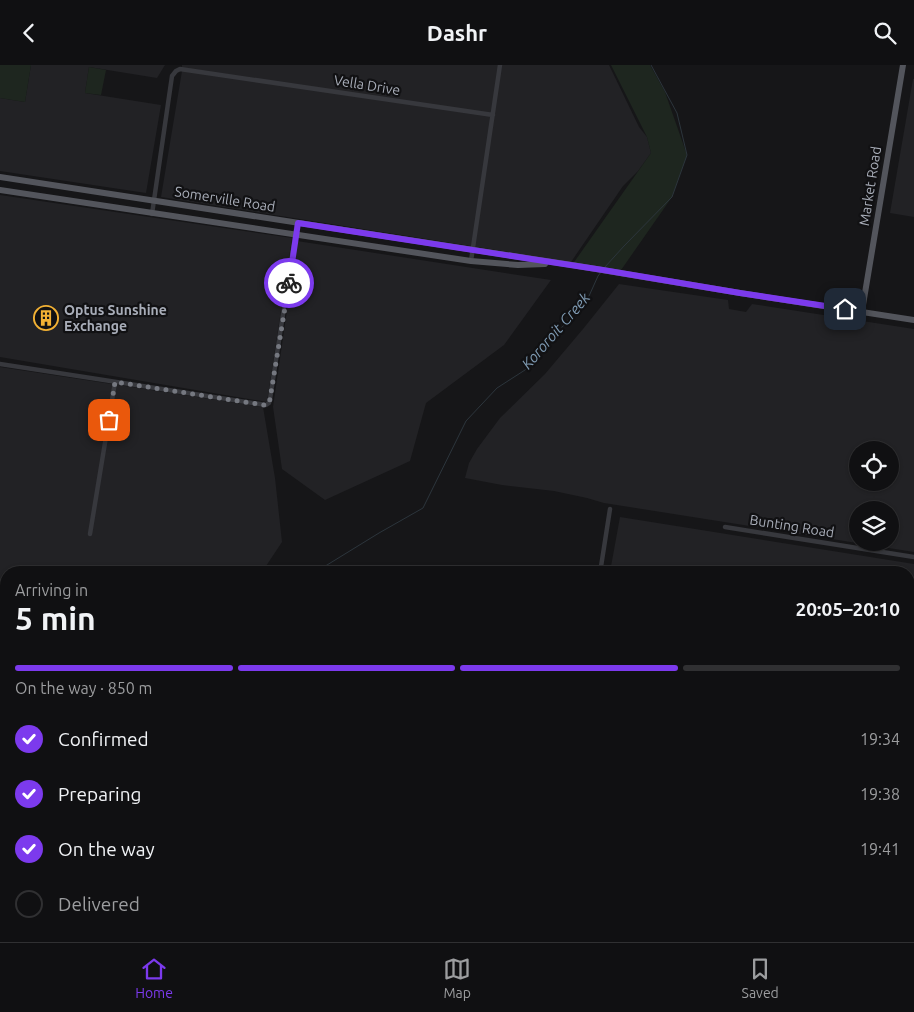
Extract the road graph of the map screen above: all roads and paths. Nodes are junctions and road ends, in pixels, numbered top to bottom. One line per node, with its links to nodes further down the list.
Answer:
1 (500, 65): 3 (street)
2 (902, 65): 13 (main road, Market Road)
3 (492, 115): 6 (street, Vella Drive); 10 (street)
4 (0, 177): 6 (main road, Somerville Road)
5 (0, 190): 7 (main road, Somerville Road)
6 (154, 201): 7 (street, Vella Drive); 8 (main road, Somerville Road)
7 (152, 213): 9 (main road, Somerville Road)
8 (298, 223): 9 (street); 10 (main road, Somerville Road)
9 (296, 236): 11 (main road, Somerville Road); 16 (street)
10 (473, 250): 11 (street); 12 (main road, Somerville Road)
11 (471, 261): 12 (main road, Somerville Road)
12 (564, 264): 13 (main road, Somerville Road)
13 (862, 311): 14 (main road, Somerville Road)
14 (914, 320)
15 (0, 364): 16 (street)
16 (115, 382): 19 (street)
17 (610, 509): 21 (street)
18 (725, 527): 20 (street, Bunting Road)
19 (90, 534)
20 (914, 557)
21 (601, 566)

